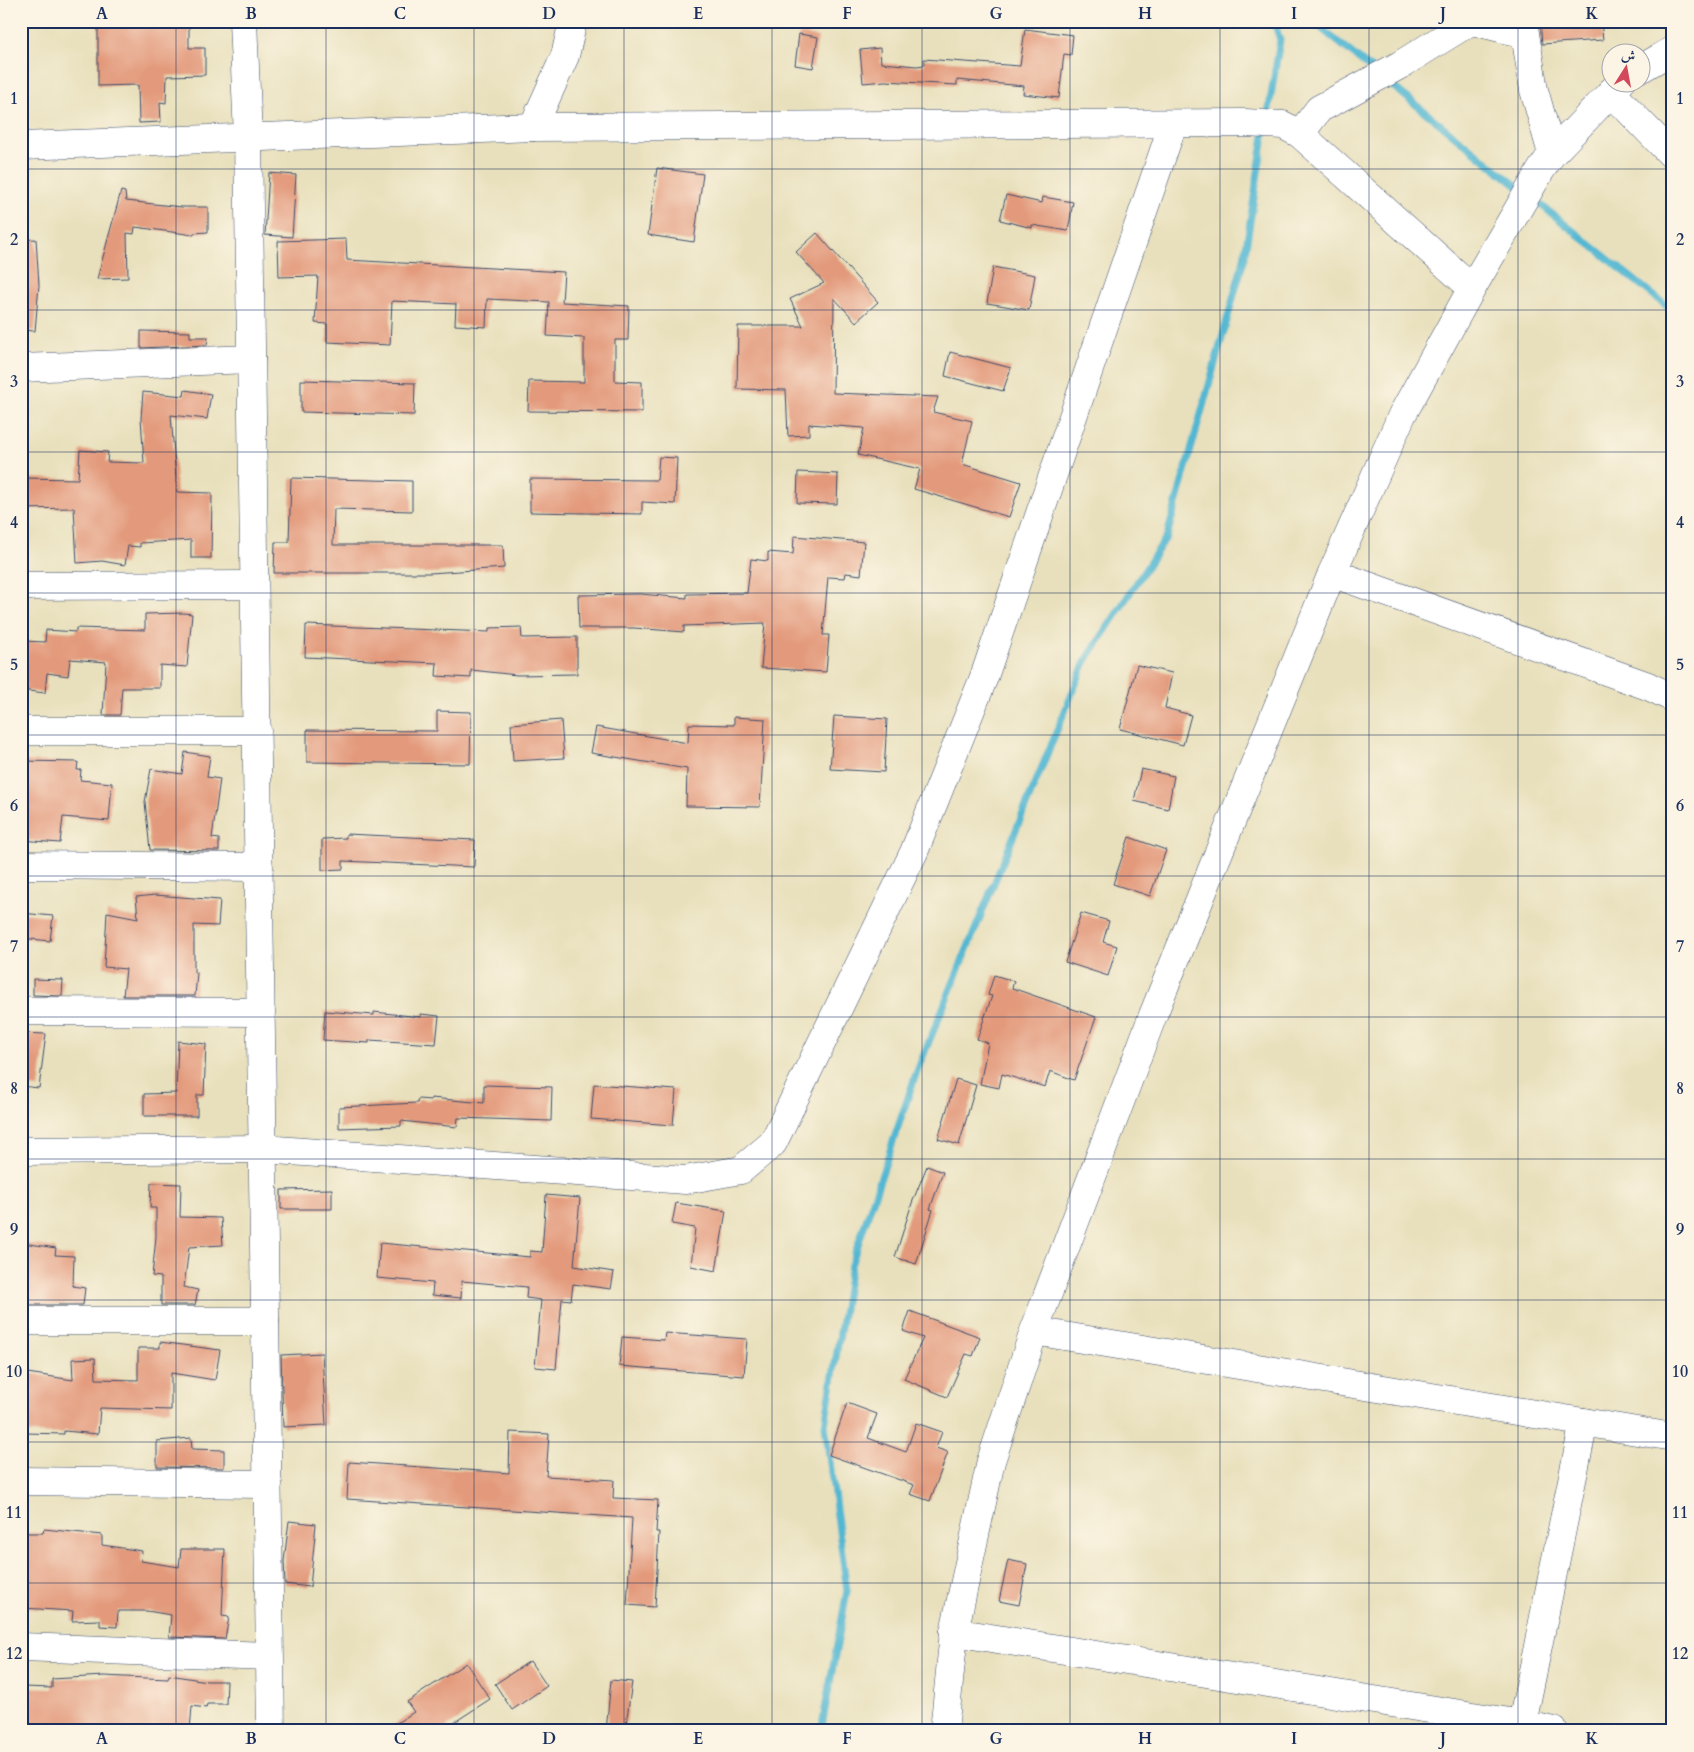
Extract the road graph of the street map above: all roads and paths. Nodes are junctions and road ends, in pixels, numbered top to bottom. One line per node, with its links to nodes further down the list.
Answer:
1 (243, 21): 12 (street)
2 (573, 21): 10 (street)
3 (1472, 21): 4 (street); 11 (street)
4 (1523, 27): 15 (street)
5 (1673, 50): 6 (street)
6 (1652, 62)
7 (1611, 92): 15 (street)
8 (1620, 92): 14 (street)
9 (1173, 124): 10 (street); 11 (street); 29 (street)
10 (533, 127): 12 (street)
11 (1292, 130): 16 (street)
12 (248, 137): 13 (street); 17 (street)
13 (21, 146)
14 (1673, 156)
15 (1546, 162): 16 (street)
16 (1472, 288): 19 (street)
17 (251, 359): 18 (street); 20 (street)
18 (21, 368)
19 (1332, 573): 22 (street); 33 (street)
20 (254, 585): 21 (street); 24 (street)
21 (21, 586)
22 (1673, 698)
23 (21, 731): 24 (street)
24 (257, 731): 26 (street)
25 (21, 865): 26 (street)
26 (259, 867): 28 (street)
27 (21, 1011): 28 (street)
28 (261, 1012): 29 (street)
29 (263, 1149): 30 (street); 31 (street)
30 (21, 1152)
31 (265, 1321): 32 (street); 37 (street)
32 (21, 1322)
33 (1034, 1331): 34 (street); 38 (street)
34 (1584, 1422): 35 (street); 41 (street)
35 (1673, 1437)
36 (21, 1481): 37 (street)
37 (268, 1484): 40 (street)
38 (954, 1632): 41 (street); 43 (street)
39 (21, 1647): 40 (street)
40 (268, 1656): 42 (street)
41 (1522, 1724): 44 (street)
42 (270, 1731)
43 (944, 1731)
44 (1554, 1731)

